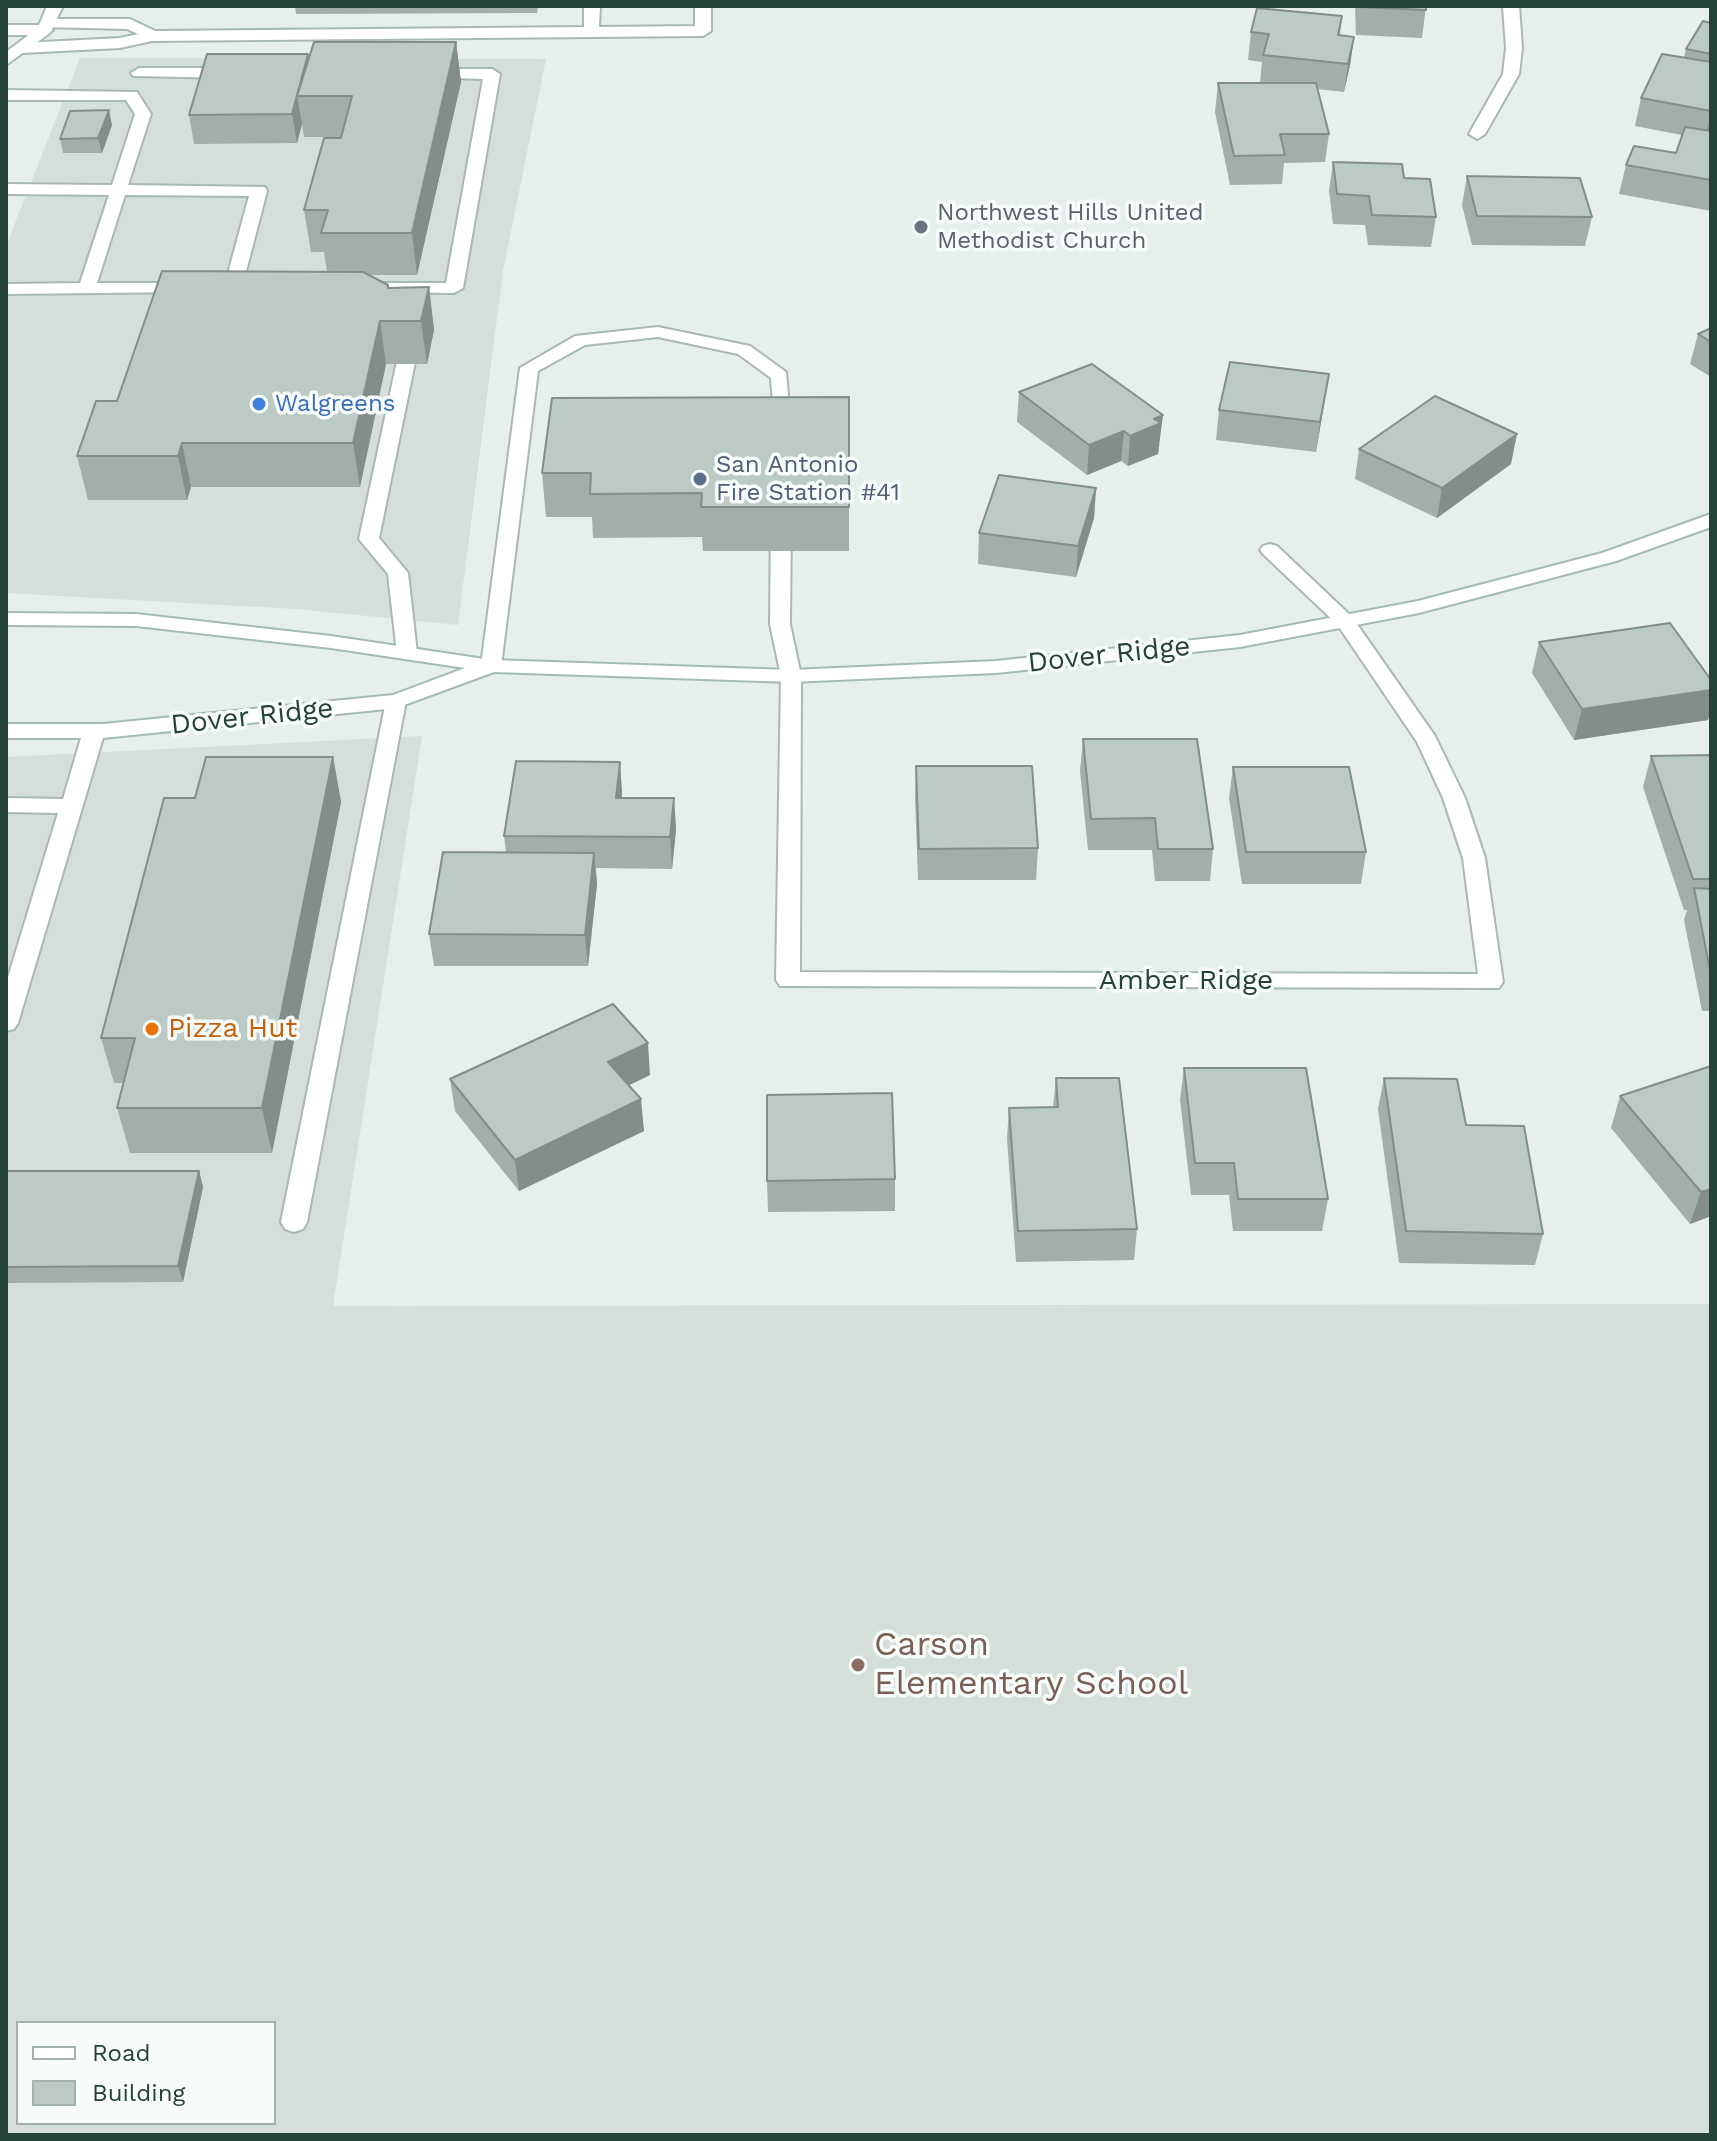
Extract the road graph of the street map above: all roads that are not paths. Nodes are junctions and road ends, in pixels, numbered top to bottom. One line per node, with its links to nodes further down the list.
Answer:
1 (55, 6): 5 (street)
2 (592, 6): 7 (street)
3 (703, 6): 7 (street)
4 (1511, 6): 16 (street)
5 (46, 27): 6 (street); 8 (street); 9 (street)
6 (6, 30)
7 (591, 32): 8 (street)
8 (152, 36): 9 (street); 11 (street)
9 (22, 48): 10 (street)
10 (6, 60)
11 (139, 73): 12 (street); 15 (street)
12 (246, 73)
13 (415, 74): 24 (street)
14 (6, 95): 15 (street)
15 (131, 95): 18 (street)
16 (1477, 134)
17 (6, 189): 18 (street)
18 (117, 190): 19 (street); 20 (street)
19 (87, 288): 20 (street); 23 (street)
20 (218, 288): 21 (street)
21 (264, 288)
22 (343, 288): 24 (street)
23 (6, 289)
24 (419, 302): 31 (street)
25 (782, 452): 32 (street)
26 (781, 498): 33 (street)
27 (1711, 520): 30 (street, Dover Ridge)
28 (1270, 550): 30 (street)
29 (6, 619): 31 (street, Dover Ridge)
30 (1345, 621): 33 (street, Dover Ridge); 33 (street, Amber Ridge)
31 (407, 653): 32 (street, Dover Ridge)
32 (491, 666): 33 (street, Dover Ridge); 34 (street, Dover Ridge)
33 (791, 676)
34 (396, 701): 36 (street, Dover Ridge); 40 (street)
35 (6, 731): 36 (street, Dover Ridge)
36 (94, 731): 38 (street)
37 (6, 805): 38 (street)
38 (72, 806): 39 (street)
39 (6, 1023)
40 (294, 1222)

